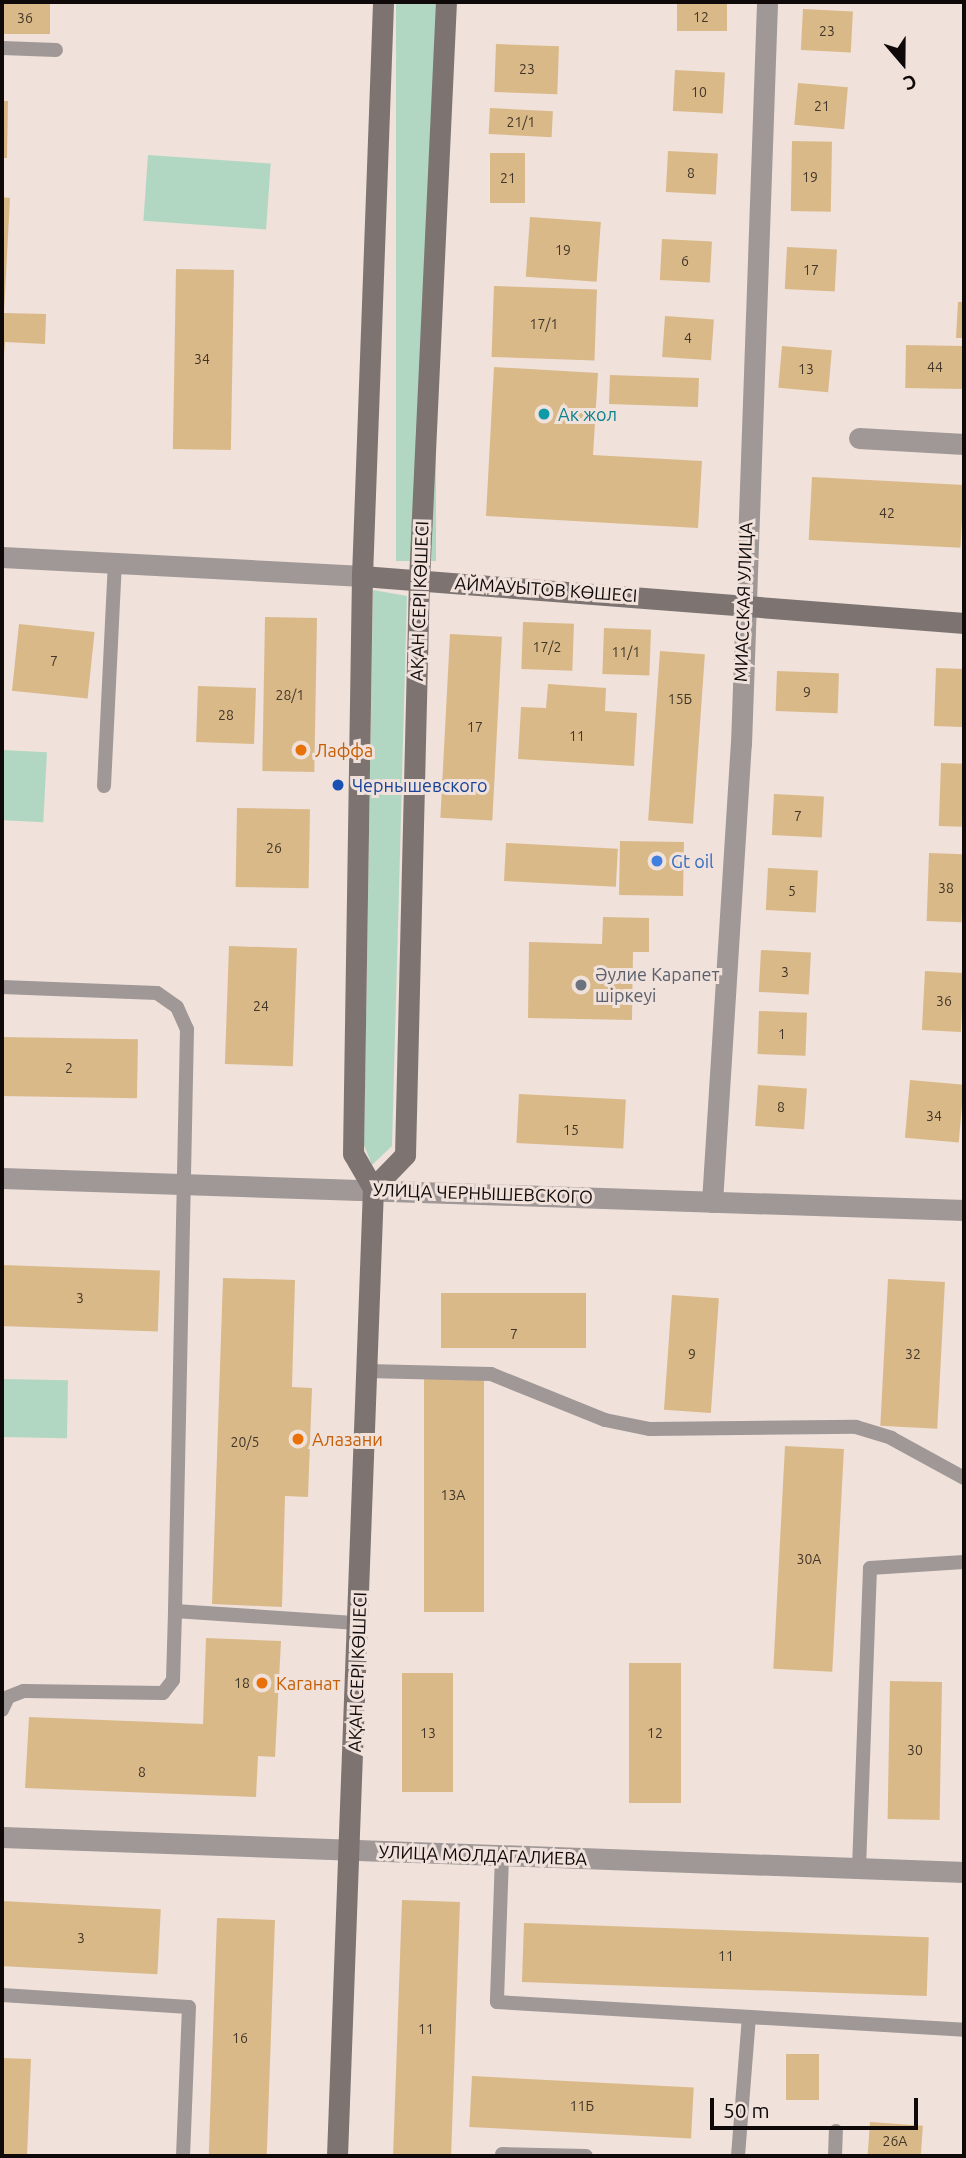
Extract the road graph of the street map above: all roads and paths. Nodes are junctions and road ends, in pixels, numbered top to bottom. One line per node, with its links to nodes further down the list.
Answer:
1 (383, 2): 10 (street)
2 (446, 2): 11 (street, АҚАН СЕРІ КӨШЕСІ)
3 (767, 2): 12 (street, МИАССКАЯ УЛИЦА)
4 (2, 48): 5 (lane)
5 (56, 50)
6 (859, 438): 7 (street)
7 (964, 444)
8 (2, 557): 9 (street, АЙМАУЫТОВ КӨШЕСІ)
9 (115, 563): 10 (street, АЙМАУЫТОВ КӨШЕСІ); 14 (lane)
10 (362, 576): 11 (street, АЙМАУЫТОВ КӨШЕСІ); 18 (street)
11 (419, 580): 12 (street, АЙМАУЫТОВ КӨШЕСІ); 18 (street, АҚАН СЕРІ КӨШЕСІ)
12 (742, 603): 13 (street, АЙМАУЫТОВ КӨШЕСІ); 19 (street, МИАССКАЯ УЛИЦА)
13 (964, 623)
14 (104, 786)
15 (2, 988): 17 (lane)
16 (2, 1178): 17 (street, УЛИЦА ЧЕРНЫШЕВСКОГО)
17 (187, 1183): 18 (street, УЛИЦА ЧЕРНЫШЕВСКОГО); 24 (lane)
18 (373, 1188): 19 (street, УЛИЦА ЧЕРНЫШЕВСКОГО); 21 (street, АҚАН СЕРІ КӨШЕСІ)
19 (712, 1202): 20 (street, УЛИЦА ЧЕРНЫШЕВСКОГО)
20 (964, 1210)
21 (367, 1371): 22 (lane); 25 (street, АҚАН СЕРІ КӨШЕСІ)
22 (964, 1478)
23 (964, 1562): 30 (lane)
24 (175, 1611): 25 (lane); 26 (lane)
25 (358, 1623): 28 (street, АҚАН СЕРІ КӨШЕСІ)
26 (2, 1710)
27 (2, 1837): 28 (street, УЛИЦА МОЛДАГАЛИЕВА)
28 (351, 1850): 29 (street, УЛИЦА МОЛДАГАЛИЕВА); 38 (street, АҚАН СЕРІ КӨШЕСІ)
29 (502, 1856): 30 (street, УЛИЦА МОЛДАГАЛИЕВА); 33 (lane)
30 (859, 1868): 31 (street, УЛИЦА МОЛДАГАЛИЕВА)
31 (964, 1872)
32 (2, 1995): 37 (lane)
33 (749, 2017): 34 (lane); 40 (lane)
34 (964, 2030)
35 (836, 2131): 41 (lane)
36 (502, 2154): 39 (lane)
37 (183, 2156)
38 (337, 2156)
39 (586, 2156)
40 (738, 2156)
41 (835, 2156)

